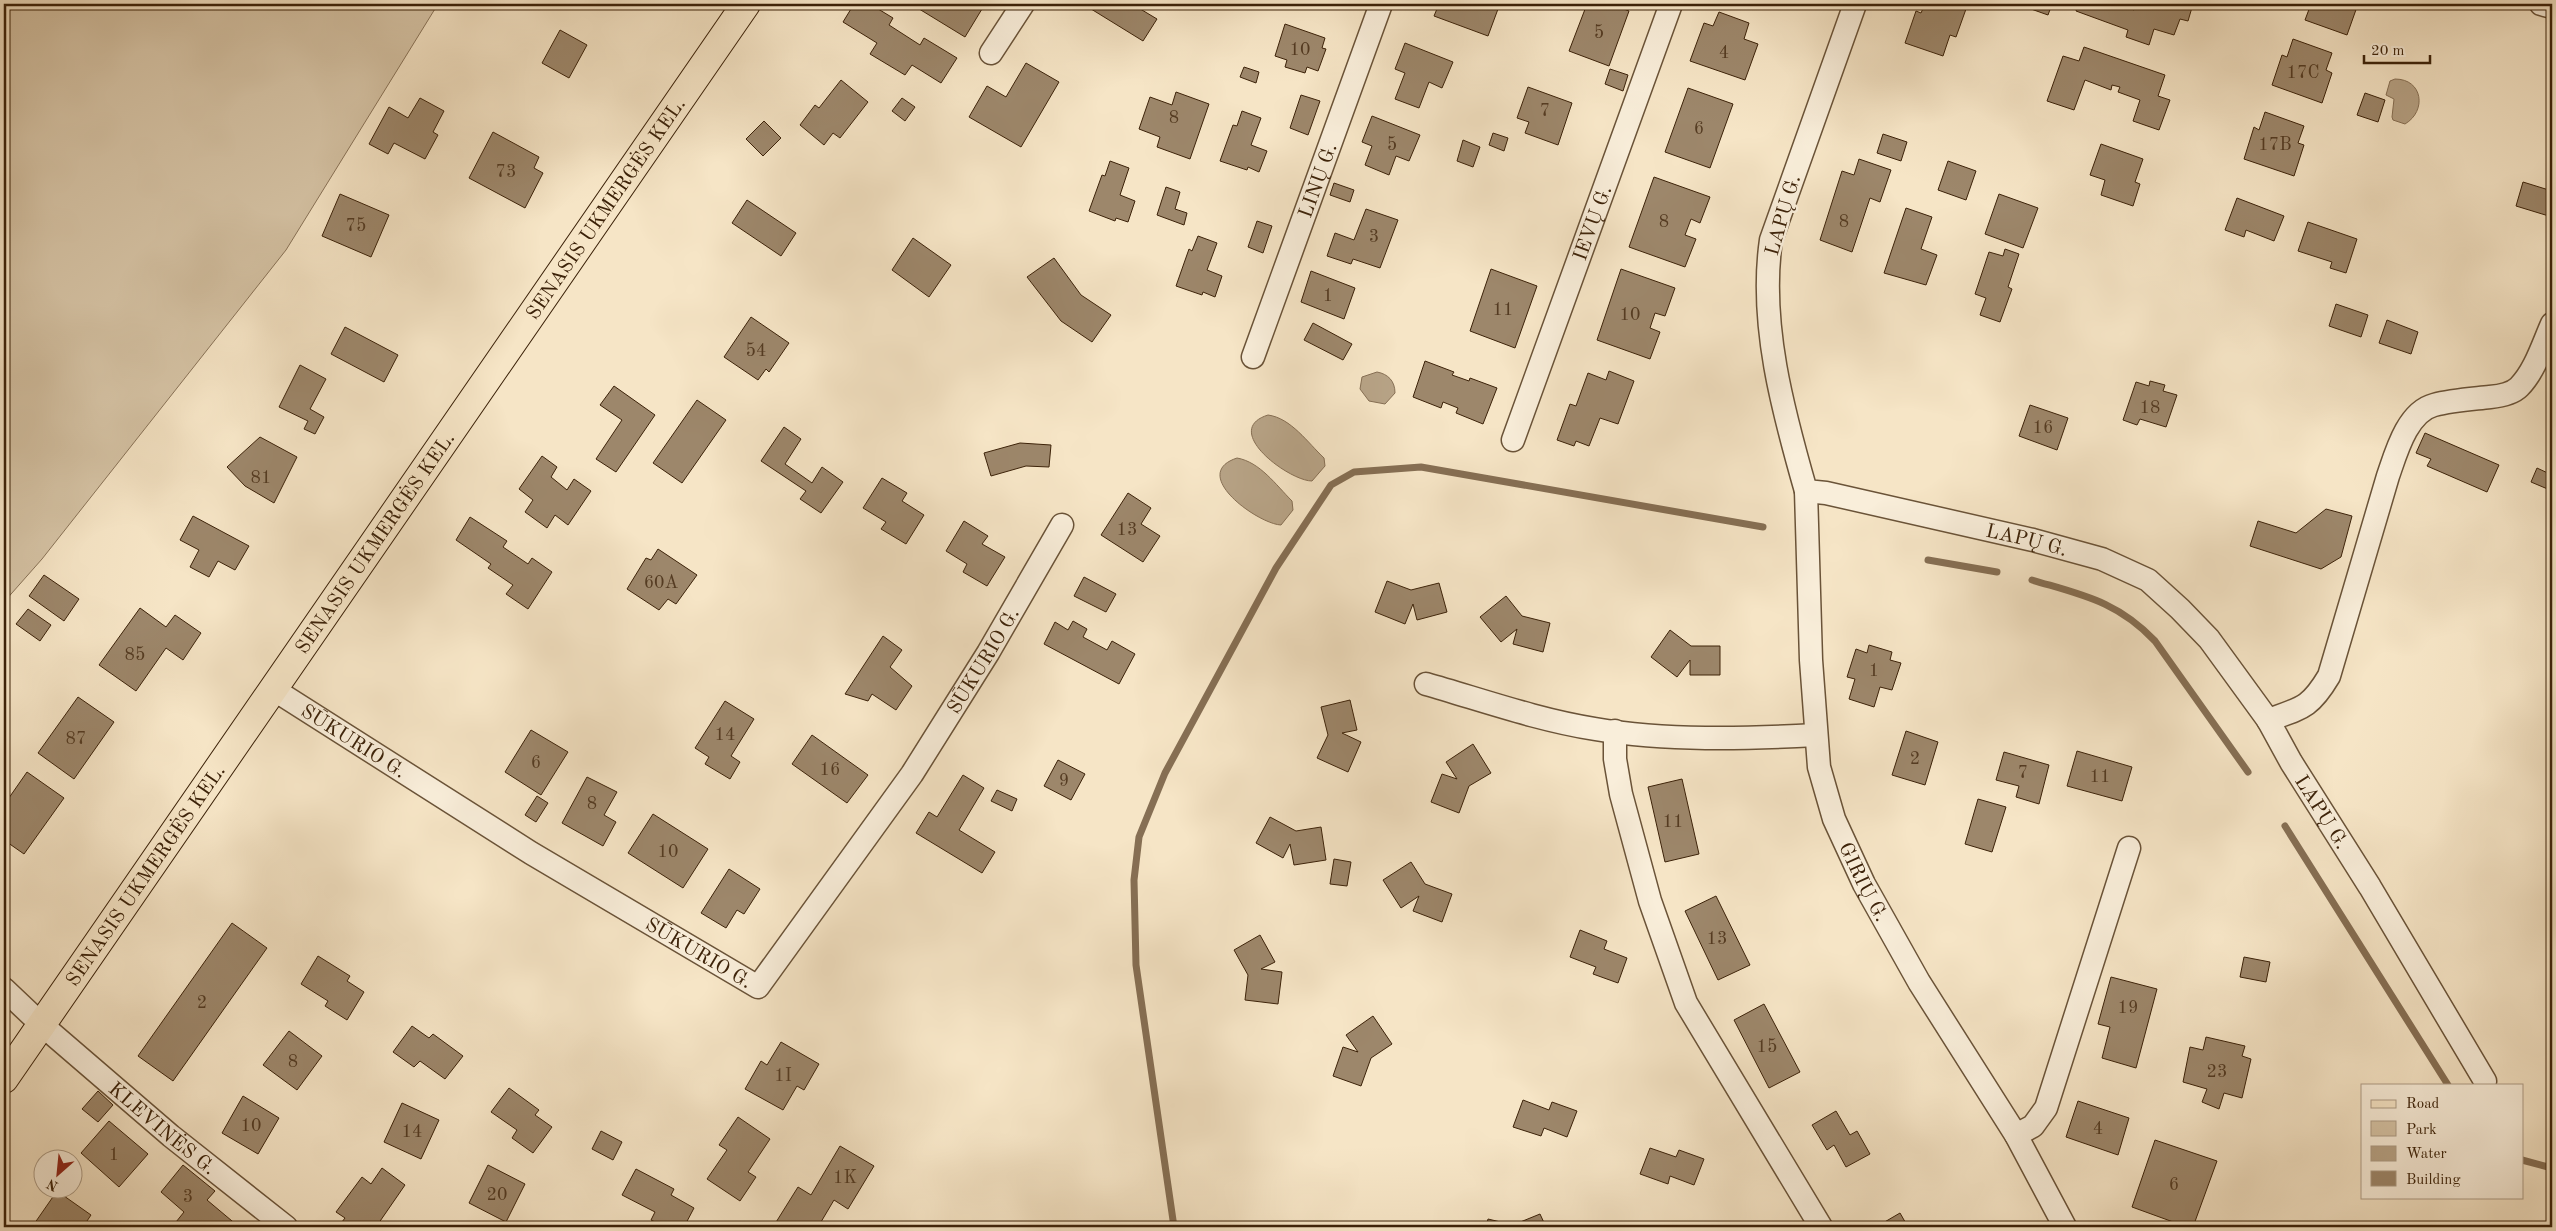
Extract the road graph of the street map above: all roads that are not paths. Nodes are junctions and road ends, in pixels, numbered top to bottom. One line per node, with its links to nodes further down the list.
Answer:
1 (746, 4): 15 (main road, SENASIS UKMERGĖS KEL.)
2 (1023, 4): 8 (street)
3 (1381, 4): 10 (street, LINŲ G.)
4 (1671, 4): 11 (street, IEVŲ G.)
5 (1855, 4): 12 (street, LAPŲ G.)
6 (2541, 4): 7 (street)
7 (2552, 7)
8 (991, 53)
9 (2552, 324): 16 (street)
10 (1252, 357)
11 (1513, 440)
12 (1806, 491): 16 (street, LAPŲ G.); 18 (street, GIRIŲ G.)
13 (1062, 525): 15 (street, SŪKURIO G.)
14 (1426, 684): 17 (street)
15 (273, 689): 21 (main road, SENASIS UKMERGĖS KEL.)
16 (2268, 720): 23 (street, LAPŲ G.)
17 (1615, 732): 18 (street); 26 (street)
18 (1816, 735): 24 (street, GIRIŲ G.)
19 (2129, 848): 24 (street)
20 (4, 989): 21 (street, KLEVINĖS G.)
21 (42, 1025): 22 (main road, SENASIS UKMERGĖS KEL.); 25 (street, KLEVINĖS G.)
22 (4, 1079)
23 (2485, 1081)
24 (2016, 1135): 27 (street, GIRIŲ G.)
25 (286, 1227)
26 (1822, 1227)
27 (2065, 1227)

